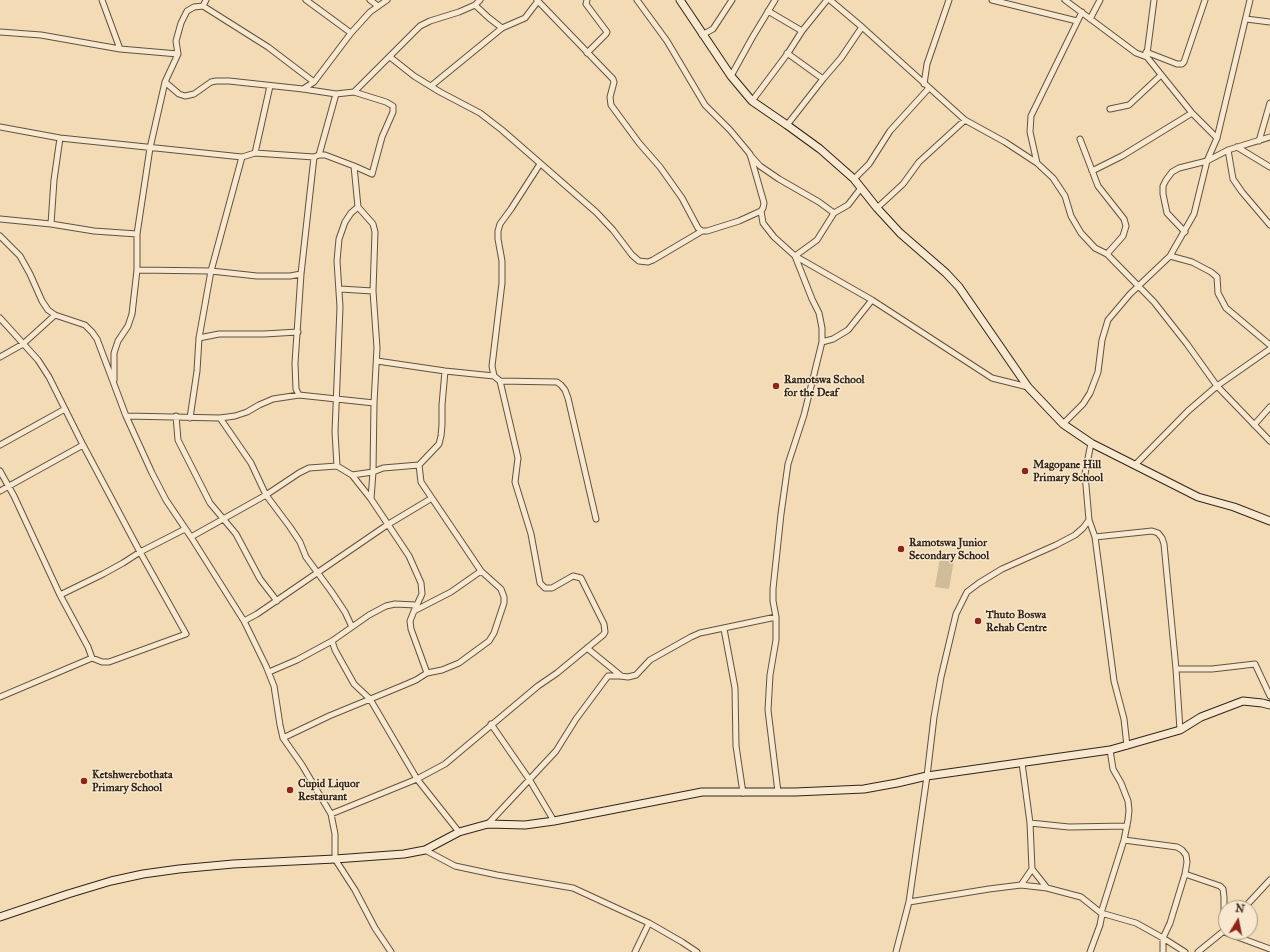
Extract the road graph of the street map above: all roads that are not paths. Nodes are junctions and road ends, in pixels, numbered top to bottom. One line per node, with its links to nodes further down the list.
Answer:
1 (102, 0): 36 (street)
2 (206, 0): 22 (street)
3 (306, 0): 34 (street)
4 (370, 0): 23 (street)
5 (387, 0): 23 (street)
6 (480, 0): 21 (street)
7 (586, 0): 37 (street)
8 (637, 0): 70 (street)
9 (680, 0): 35 (street)
10 (732, 0): 35 (street)
11 (775, 0): 24 (street)
12 (828, 0): 30 (street); 32 (street)
13 (949, 0): 47 (street)
14 (992, 0): 28 (street)
15 (1065, 0): 25 (street)
16 (1100, 0): 26 (street)
17 (1154, 0): 40 (street)
18 (1205, 0): 40 (street)
19 (1250, 0): 27 (street)
20 (538, 1): 31 (street); 37 (street)
21 (475, 5): 31 (street); 41 (street)
22 (203, 6): 39 (street); 46 (street)
23 (378, 6): 34 (street)
24 (768, 11): 32 (street); 43 (street)
25 (1082, 12): 26 (street); 28 (street)
26 (1090, 19): 40 (street)
27 (1246, 19): 29 (street); 62 (street)
28 (1078, 21): 74 (street)
29 (1270, 22)
30 (862, 27): 44 (street); 47 (street)
31 (502, 28): 49 (street)
32 (802, 31): 38 (street)
33 (0, 32): 36 (street)
34 (350, 33): 46 (street)
35 (702, 35): 43 (street)
36 (120, 49): 39 (street)
37 (587, 52): 88 (street)
38 (787, 53): 44 (street); 54 (street)
39 (178, 54): 45 (street)
40 (1147, 55): 42 (street)
41 (390, 57): 49 (street); 52 (street)
42 (1161, 75): 56 (street); 57 (street)
43 (731, 76): 54 (street)
44 (823, 79): 59 (street)
45 (165, 82): 48 (street); 67 (street)
46 (314, 82): 51 (street)
47 (924, 84): 50 (street)
48 (270, 86): 51 (street); 69 (street)
49 (431, 86): 75 (street)
50 (929, 88): 58 (street); 79 (street)
51 (303, 89): 53 (street)
52 (354, 92): 53 (street); 76 (street)
53 (336, 94): 71 (street)
54 (752, 101): 59 (street)
55 (1270, 103): 65 (street)
56 (1110, 109)
57 (1192, 113): 62 (street); 78 (street)
58 (965, 120): 74 (street); 82 (street)
59 (787, 125): 79 (street)
60 (0, 128): 61 (street)
61 (60, 138): 67 (street); 86 (street)
62 (1217, 138): 73 (street)
63 (1270, 138): 65 (street)
64 (1080, 139): 78 (street)
65 (1259, 141): 66 (street)
66 (1237, 147): 68 (street); 77 (street)
67 (150, 148): 72 (street); 90 (street)
68 (1228, 150): 73 (street); 87 (street)
69 (255, 153): 71 (street); 72 (street)
70 (750, 154): 83 (street); 84 (street)
71 (316, 156): 76 (street); 97 (street)
72 (242, 157): 96 (street)
73 (1207, 161): 89 (street); 89 (street)
74 (1037, 163): 92 (street)
75 (540, 164): 88 (street); 113 (street)
76 (354, 166): 81 (street)
77 (1270, 167)
78 (1092, 171): 92 (street)
79 (854, 179): 80 (street)
80 (861, 188): 82 (street); 84 (street)
81 (358, 207): 99 (street); 100 (street)
82 (877, 208): 117 (street)
83 (761, 212): 88 (street); 93 (street)
84 (834, 213): 93 (street)
85 (0, 219): 86 (street)
86 (51, 224): 90 (street)
87 (1270, 225)
88 (702, 231)
89 (1185, 232): 94 (street)
90 (137, 234): 95 (street)
91 (0, 236): 102 (street)
92 (1107, 254): 98 (street)
93 (795, 256): 101 (street); 106 (street)
94 (1170, 256): 98 (street); 108 (street)
95 (136, 270): 96 (street); 115 (street)
96 (211, 271): 97 (street); 105 (street)
97 (301, 274): 104 (street)
98 (1138, 285): 116 (street); 127 (street)
99 (340, 289): 100 (street); 119 (street)
100 (373, 291): 111 (street)
101 (872, 300): 106 (street); 117 (street)
102 (55, 315): 107 (street); 115 (street)
103 (0, 318): 107 (street)
104 (298, 332): 105 (street); 118 (street)
105 (199, 338): 125 (street)
106 (822, 342): 158 (street)
107 (23, 344): 110 (street); 122 (street)
108 (1270, 345)
109 (1270, 349): 116 (street)
110 (0, 357)
111 (377, 361): 112 (street); 120 (street)
112 (445, 371): 113 (street); 133 (street)
113 (494, 376): 114 (street)
114 (500, 381): 145 (street); 163 (street)
115 (114, 385): 123 (street)
116 (1217, 386): 128 (street); 134 (street)
117 (1028, 387): 127 (street)
118 (299, 394): 119 (street); 126 (street)
119 (336, 399): 120 (street); 135 (street)
120 (374, 403): 137 (street)
121 (1270, 407): 128 (street)
122 (66, 410): 131 (street); 132 (street)
123 (126, 416): 124 (street); 149 (street)
124 (176, 416): 125 (street); 144 (street)
125 (190, 418): 126 (street)
126 (220, 418): 141 (street)
127 (1063, 424): 130 (street)
128 (1254, 425): 129 (street)
129 (1270, 441)
130 (1091, 443): 134 (street); 147 (street)
131 (0, 445)
132 (83, 445): 139 (street); 152 (street)
133 (419, 465): 137 (street); 142 (street)
134 (1134, 465): 146 (street)
135 (337, 466): 138 (street); 141 (street)
136 (0, 471): 139 (street)
137 (373, 472): 138 (street); 143 (street)
138 (352, 475): 143 (street)
139 (8, 487): 140 (street); 155 (street)
140 (0, 491)
141 (266, 496): 144 (street); 154 (street)
142 (432, 498): 148 (street); 153 (street)
143 (371, 499): 148 (street)
144 (225, 519): 150 (street); 156 (street)
145 (596, 519)
146 (1269, 519)
147 (1089, 520): 151 (street); 179 (street)
148 (387, 525): 154 (street); 157 (street)
149 (185, 529): 150 (street); 152 (street)
150 (191, 537): 159 (street)
151 (1095, 537): 165 (street); 176 (street)
152 (140, 552): 155 (street); 164 (street)
153 (481, 570): 157 (street); 167 (street)
154 (318, 574): 156 (street); 160 (street)
155 (60, 595): 164 (street)
156 (278, 601): 159 (street)
157 (415, 608): 160 (street); 167 (street)
158 (776, 617): 161 (street); 183 (street)
159 (244, 621): 166 (street)
160 (352, 627): 162 (street)
161 (724, 628): 168 (street); 182 (street)
162 (332, 641): 166 (street); 171 (street)
163 (587, 648): 168 (street); 173 (street)
164 (92, 658): 170 (street)
165 (1176, 669): 169 (street); 174 (street)
166 (268, 672): 175 (street)
167 (427, 673): 171 (street)
168 (620, 676): 181 (street)
169 (1270, 696)
170 (0, 697)
171 (370, 699): 175 (street); 180 (street)
172 (1270, 705): 174 (street)
173 (491, 724): 180 (street); 181 (street)
174 (1180, 730): 176 (street)
175 (284, 738): 184 (street)
176 (1127, 746): 177 (street)
177 (1110, 750): 178 (street); 188 (street)
178 (1022, 763): 179 (street); 186 (street)
179 (927, 776): 183 (street); 200 (street)
180 (417, 778): 184 (street); 189 (street)
181 (529, 779): 185 (street); 187 (street)
182 (742, 792): 183 (street); 185 (street)
183 (778, 792)
184 (331, 814): 192 (street)
185 (554, 821): 187 (street)
186 (1030, 823): 188 (street); 193 (street)
187 (488, 824): 189 (street)
188 (1127, 826): 190 (street)
189 (460, 832): 191 (street)
190 (1124, 840): 194 (street); 201 (street)
191 (425, 850): 192 (street); 203 (street)
192 (335, 859): 202 (street); 208 (street)
193 (1032, 869): 196 (street); 197 (street)
194 (1185, 874): 198 (street); 205 (street)
195 (1270, 880): 199 (street)
196 (1021, 885): 197 (street); 200 (street)
197 (1047, 888): 201 (street)
198 (1224, 900)
199 (1251, 900)
200 (909, 902): 211 (street)
201 (1101, 913): 205 (street); 212 (street)
202 (0, 917)
203 (649, 923): 209 (street); 210 (street)
204 (1218, 936): 215 (street)
205 (1164, 938): 213 (street); 214 (street)
206 (1248, 940): 207 (street)
207 (1270, 949)
208 (391, 952)
209 (635, 952)
210 (697, 952)
211 (896, 952)
212 (1090, 952)
213 (1163, 952)
214 (1185, 952)
215 (1198, 952)

